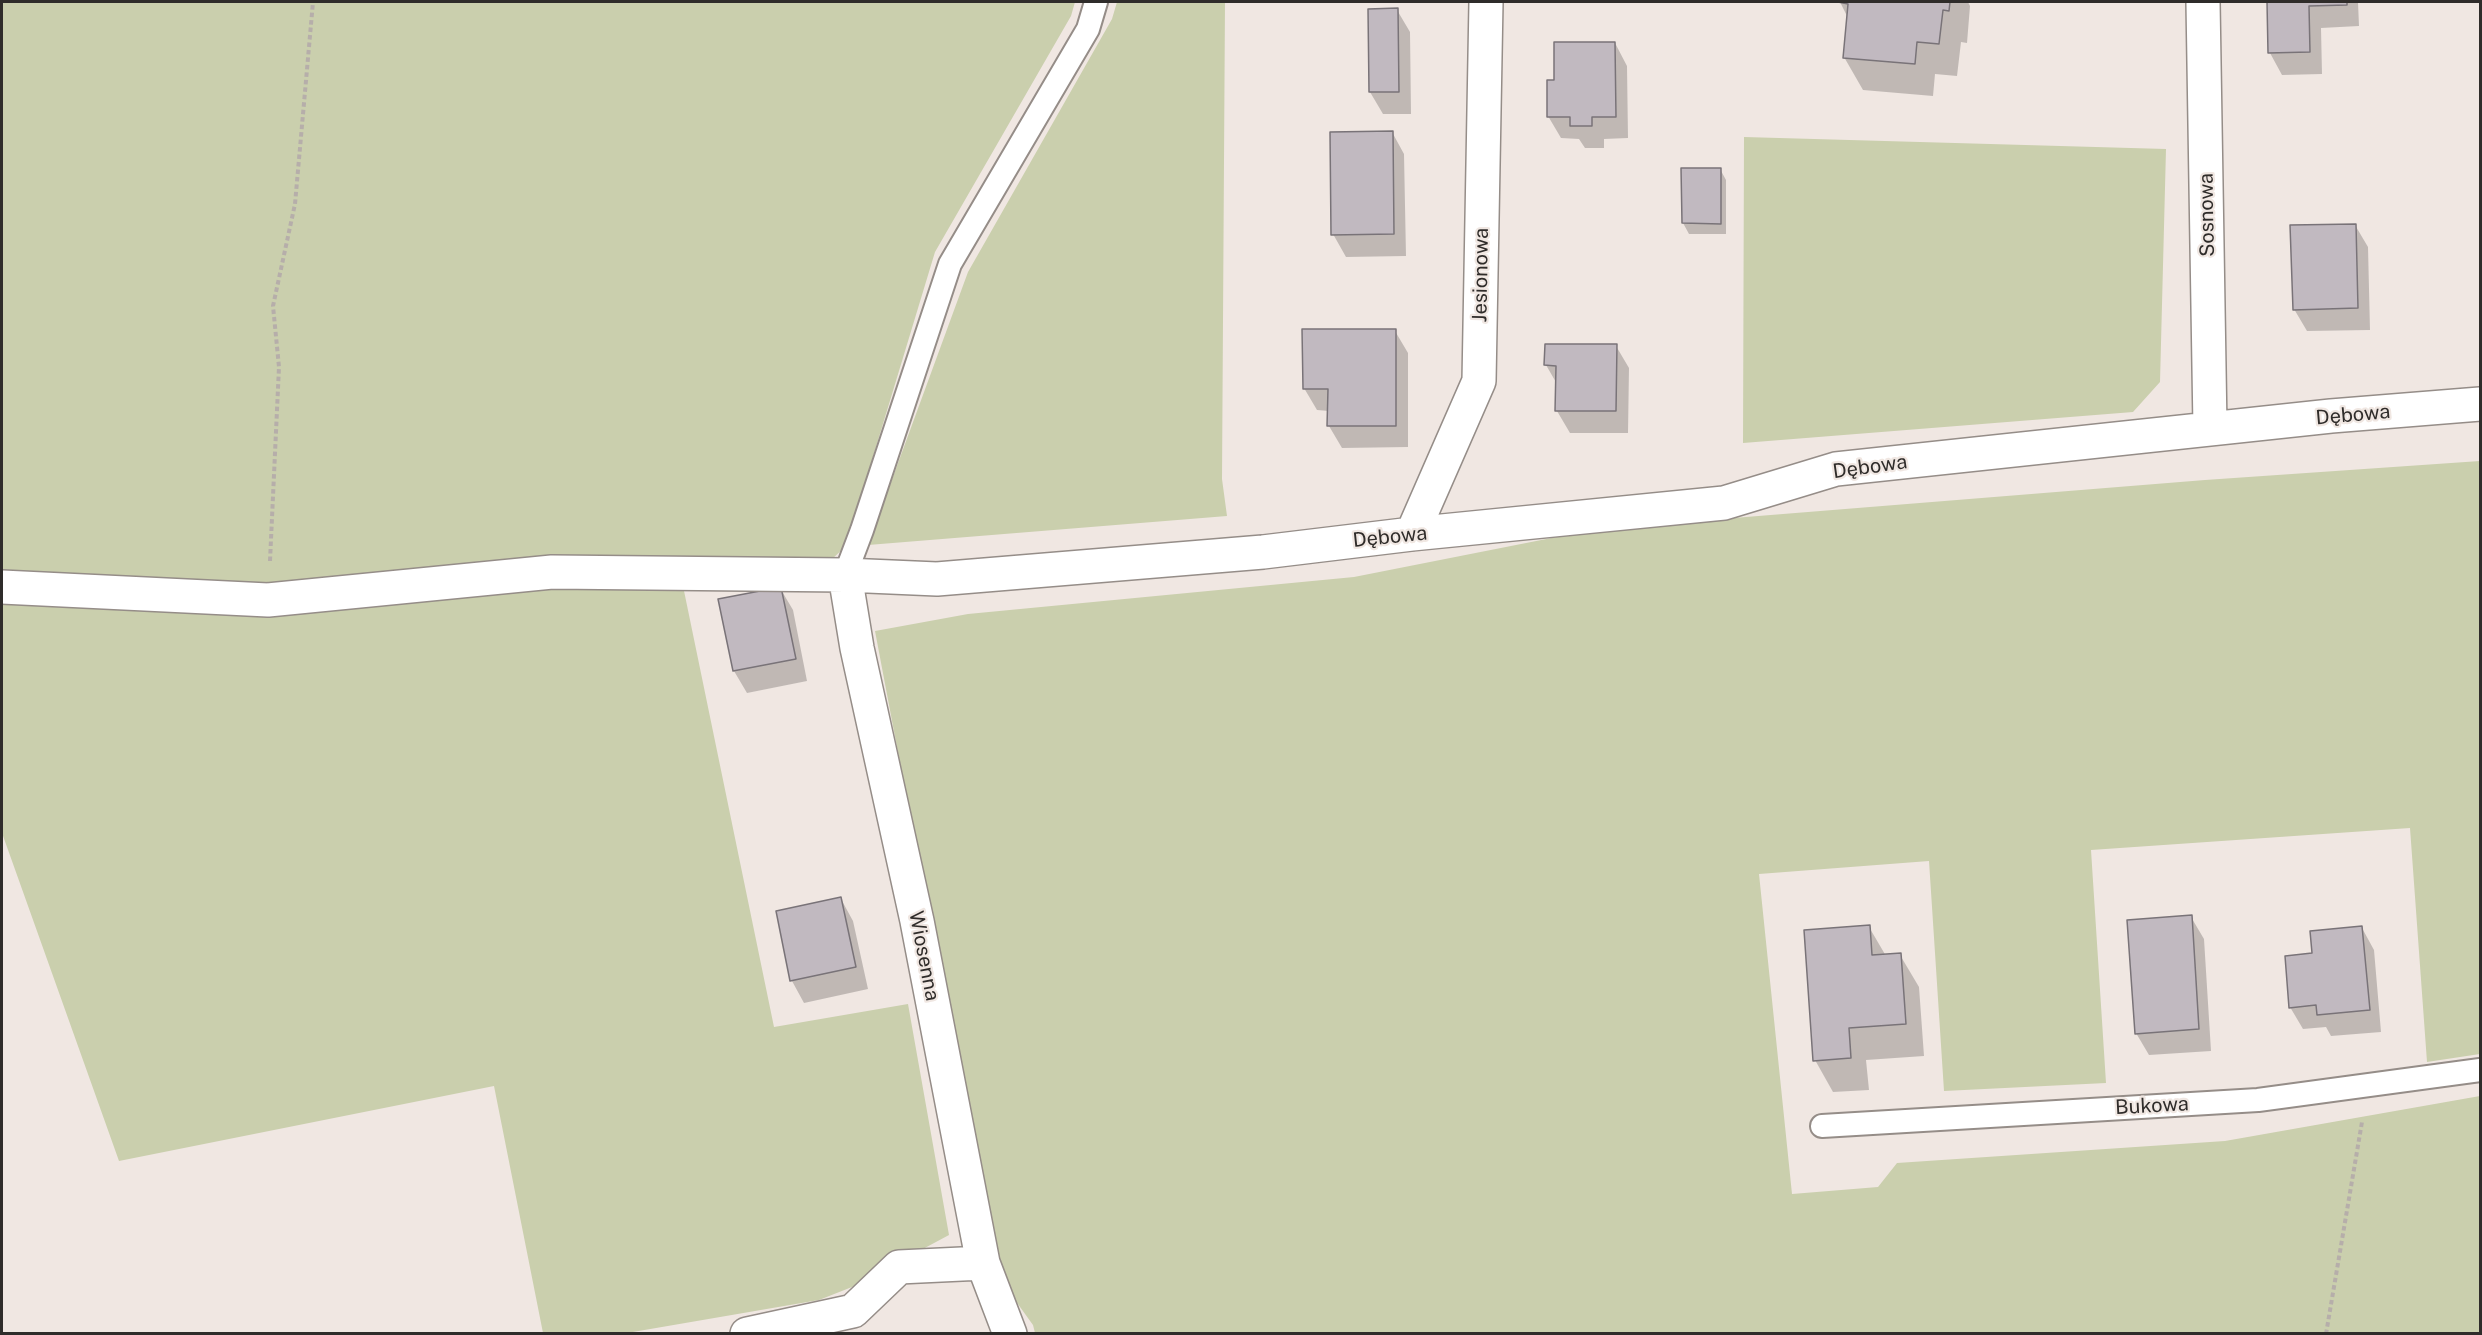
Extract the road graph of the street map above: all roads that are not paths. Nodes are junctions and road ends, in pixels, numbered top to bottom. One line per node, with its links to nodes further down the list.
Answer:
1 (1096, 2): 7 (lane)
2 (1486, 2): 6 (street, Jesionowa)
3 (2204, 2): 5 (street, Sosnowa)
4 (2481, 404): 5 (street, Dębowa)
5 (2210, 428): 6 (street, Dębowa)
6 (1412, 534): 7 (street, Dębowa)
7 (845, 575): 8 (street, Dębowa); 11 (street, Wiosenna)
8 (2, 587)
9 (2481, 1070): 10 (lane, Bukowa)
10 (1822, 1126)
11 (983, 1263): 12 (street); 13 (street, Wiosenna)
12 (747, 1334)
13 (1010, 1334)

